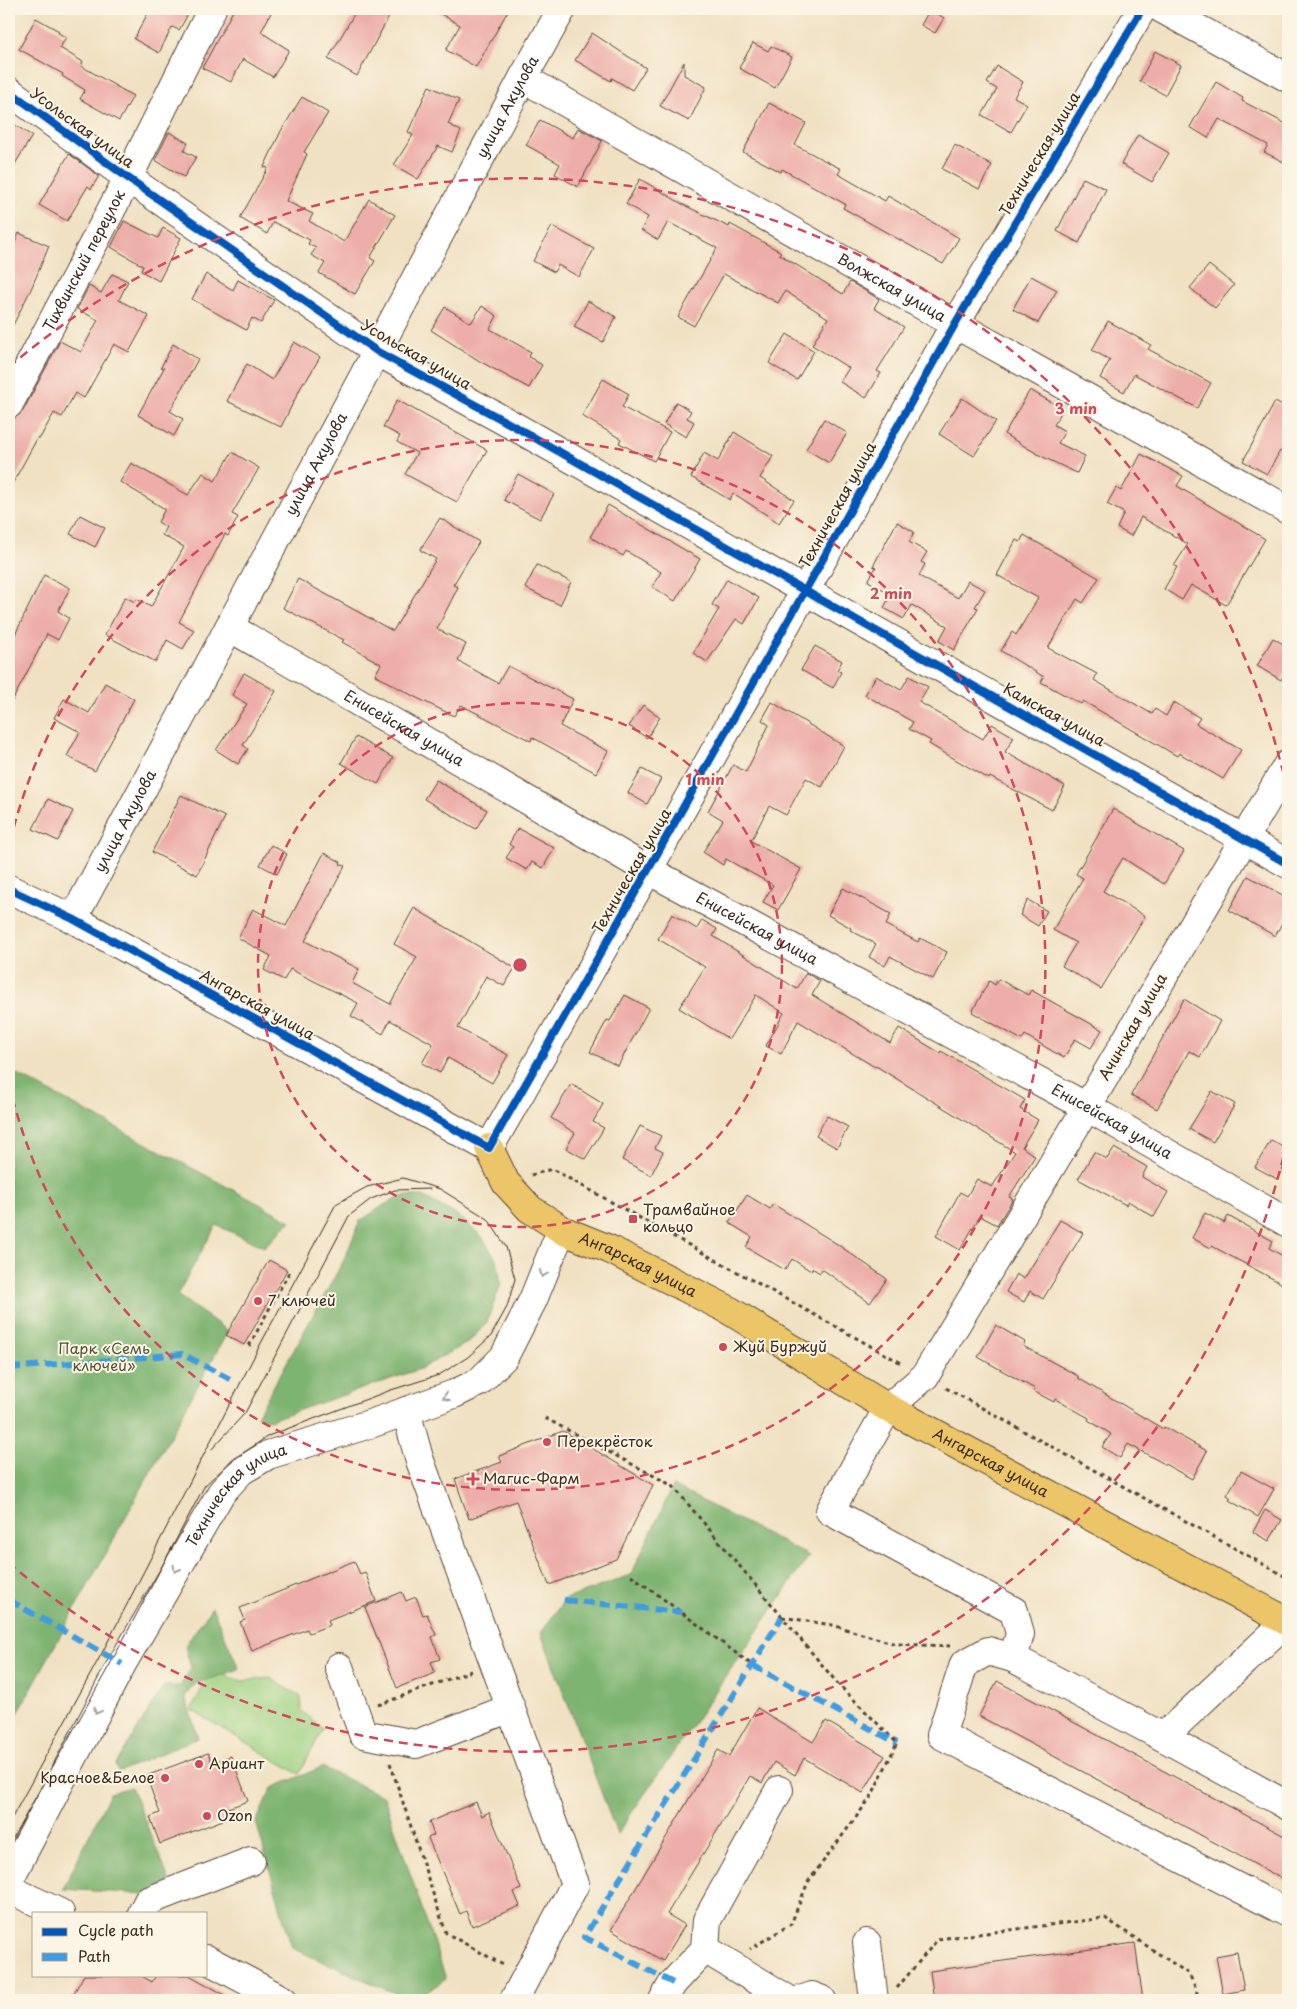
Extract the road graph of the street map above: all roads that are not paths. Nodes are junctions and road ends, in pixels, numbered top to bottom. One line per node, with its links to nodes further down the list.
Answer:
1 (212, 9): 8 (street, Тихвинский переулок)
2 (562, 9): 5 (street, улица Акулова)
3 (1142, 9): 9 (street, Техническая улица)
4 (1162, 9): 6 (street)
5 (523, 78): 9 (street, Волжская улица); 10 (street, улица Акулова)
6 (1288, 78)
7 (9, 91): 8 (street, Усольская улица)
8 (128, 178): 10 (street, Усольская улица); 11 (street, Тихвинский переулок)
9 (955, 324): 12 (street, Волжская улица); 13 (street, Техническая улица)
10 (378, 352): 13 (street, Усольская улица); 14 (street, улица Акулова)
11 (9, 404)
12 (1288, 510)
13 (806, 591): 16 (street, Камская улица); 18 (street, Техническая улица)
14 (229, 627): 18 (street, Енисейская улица); 20 (street, улица Акулова)
15 (1288, 764): 16 (street, Ачинская улица)
16 (1244, 838): 17 (street, Камская улица); 21 (street, Ачинская улица)
17 (1288, 864)
18 (648, 870): 21 (street, Енисейская улица); 22 (street, Техническая улица)
19 (9, 889): 20 (street, Ангарская улица)
20 (73, 919): 22 (street, Ангарская улица)
21 (1087, 1107): 23 (street, Енисейская улица); 25 (street, Ачинская улица)
22 (489, 1148): 24 (main road, Ангарская улица)
23 (1288, 1223)
24 (564, 1231): 25 (main road, Ангарская улица); 26 (street, Техническая улица, one-way to 26)
25 (888, 1408): 27 (main road, Ангарская улица); 28 (street, Ачинская улица)
26 (406, 1411): 30 (street); 35 (street, Техническая улица, one-way to 35)
27 (1288, 1621): 31 (street)
28 (1013, 1658): 31 (street); 39 (street)
29 (339, 1667): 30 (street)
30 (511, 1708): 45 (street)
31 (1163, 1737): 33 (street)
32 (779, 1790): 41 (street)
33 (1288, 1806)
34 (251, 1861): 38 (street)
35 (9, 1880)
36 (9, 1889): 37 (street)
37 (58, 1912)
38 (142, 1912)
39 (1288, 1913)
40 (867, 1943): 43 (street)
41 (716, 1956): 46 (street); 47 (street)
42 (208, 1960): 44 (street)
43 (884, 1996)
44 (283, 2000)
45 (514, 2000)
46 (663, 2000)
47 (789, 2000)
48 (801, 2000): 49 (street)
49 (822, 2000)

